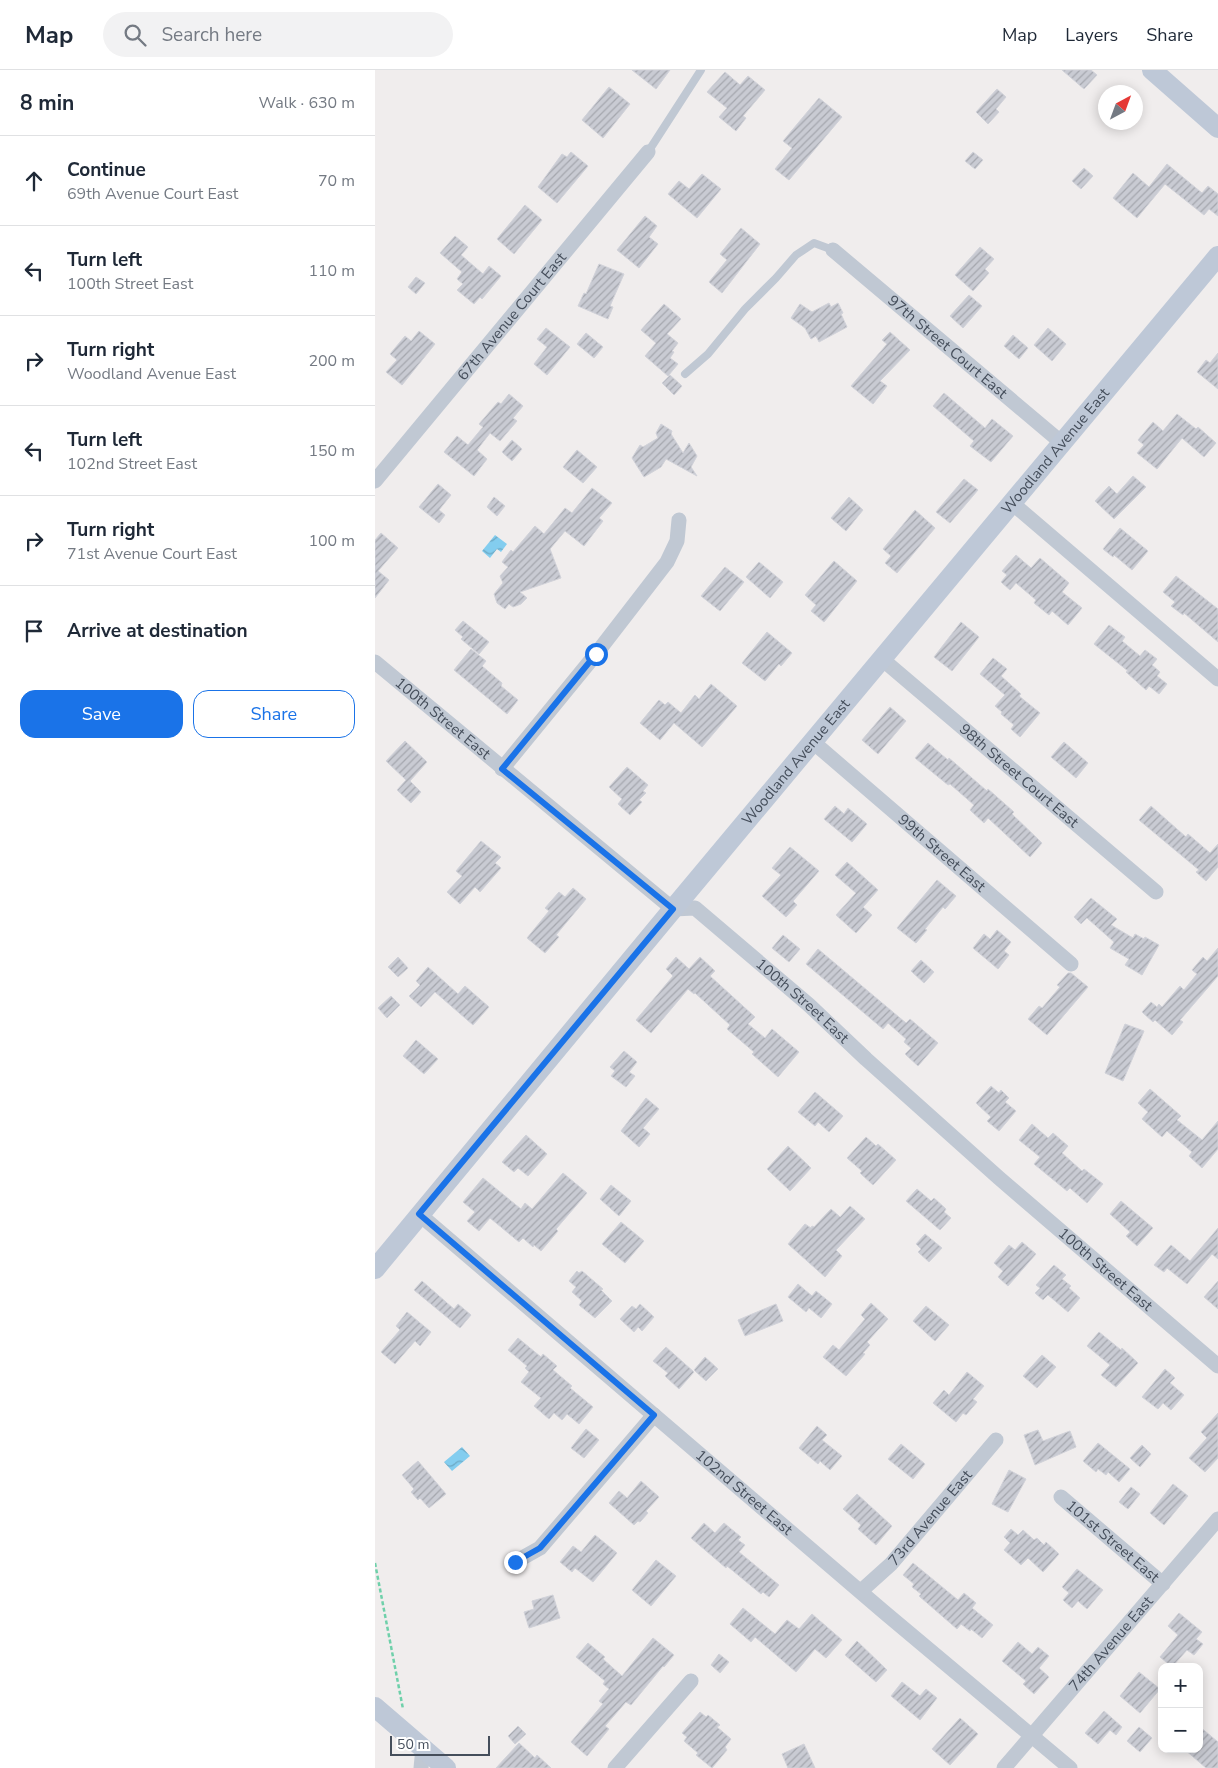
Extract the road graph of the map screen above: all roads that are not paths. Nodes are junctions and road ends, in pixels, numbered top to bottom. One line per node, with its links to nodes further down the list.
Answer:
1 (701, 70): 4 (lane)
2 (1152, 70): 3 (street)
3 (1218, 128)
4 (648, 152): 9 (street, 67th Avenue Court East)
5 (833, 250): 7 (lane); 8 (street, 97th Street Court East)
6 (1218, 256): 8 (street, Woodland Avenue East)
7 (685, 374)
8 (1062, 442): 10 (street, Woodland Avenue East)
9 (375, 481)
10 (1012, 503): 12 (street, Woodland Avenue East); 14 (street)
11 (679, 520): 16 (street)
12 (882, 659): 15 (street, Woodland Avenue East); 17 (street, 98th Street Court East)
13 (375, 662): 16 (street, 100th Street East)
14 (1218, 679)
15 (813, 742): 18 (street, Woodland Avenue East); 19 (street, 99th Street East)
16 (502, 769): 18 (street, 100th Street East)
17 (1156, 892)
18 (673, 909): 20 (street, Woodland Avenue East); 22 (street, 100th Street East)
19 (1071, 964)
20 (419, 1214): 21 (street, Woodland Avenue East); 23 (street, 102nd Street East)
21 (375, 1269)
22 (1218, 1366)
23 (654, 1415): 27 (street); 29 (street, 102nd Street East)
24 (995, 1440): 29 (street, 73rd Avenue East)
25 (1061, 1497): 28 (street, 101st Street East)
26 (1218, 1519): 28 (street, 74th Avenue East)
27 (515, 1562)
28 (1163, 1584): 32 (street, 74th Avenue East)
29 (861, 1591): 32 (street, 102nd Street East)
30 (691, 1681): 36 (street)
31 (375, 1707): 33 (street)
32 (1032, 1736): 37 (street, 74th Avenue East); 38 (street, 102nd Street East)
33 (415, 1742): 34 (street); 35 (street)
34 (421, 1768)
35 (446, 1768)
36 (615, 1768)
37 (1004, 1768)
38 (1070, 1768)

